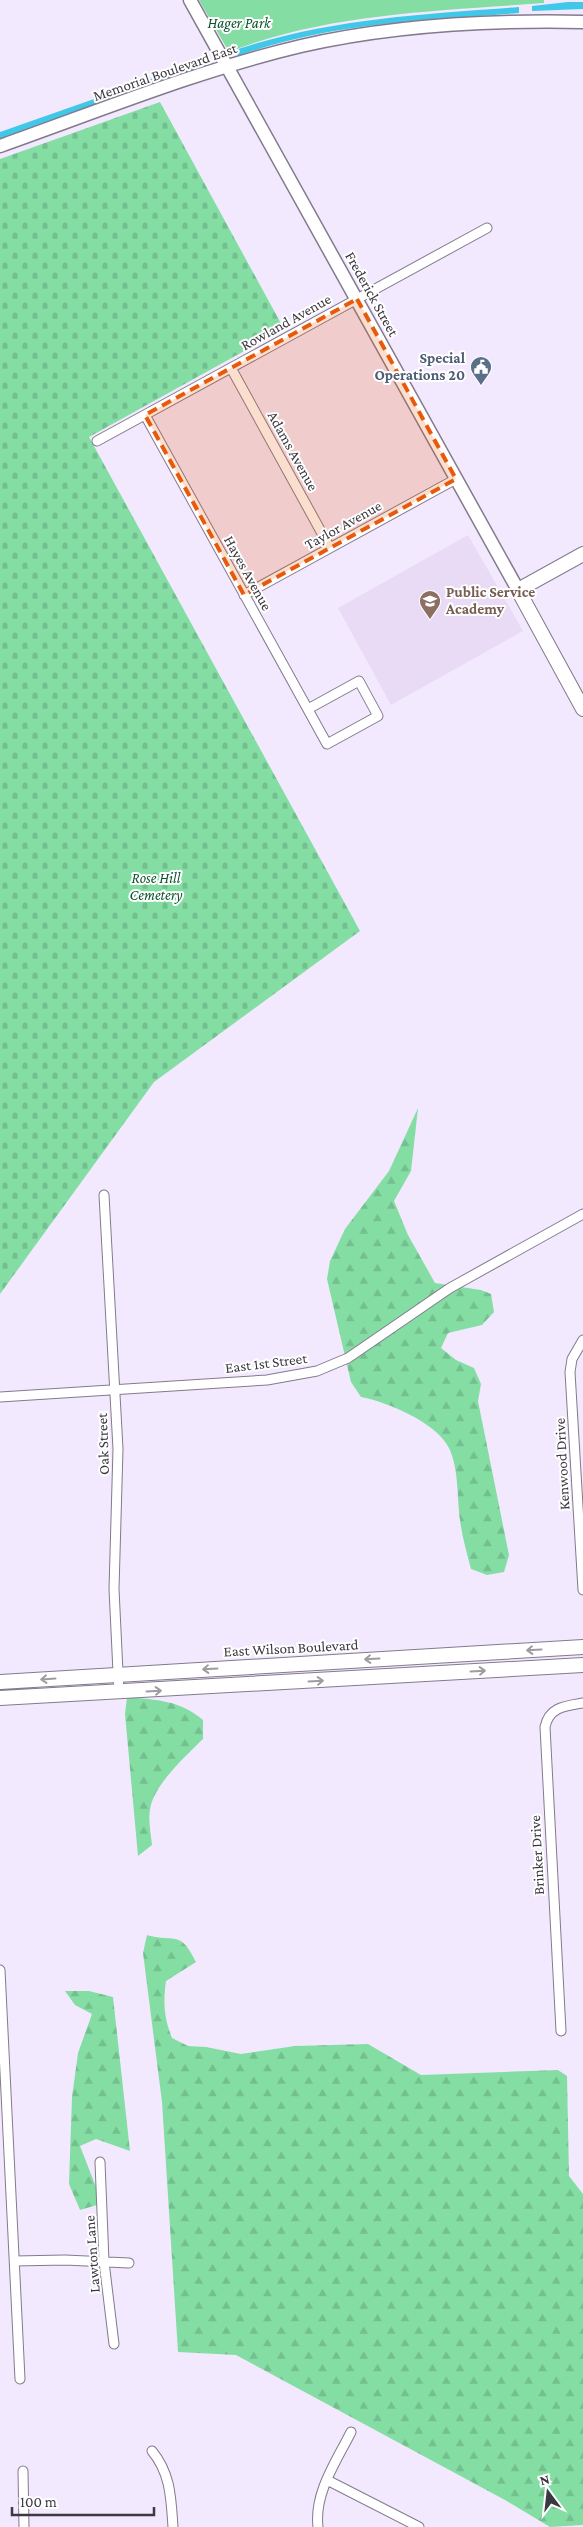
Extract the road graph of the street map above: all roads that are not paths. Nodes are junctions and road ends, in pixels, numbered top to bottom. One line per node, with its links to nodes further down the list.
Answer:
1 (190, 0): 3 (main road, Frederick Street)
2 (583, 22): 3 (main road, Memorial Boulevard East)
3 (228, 67): 4 (main road, Memorial Boulevard East); 6 (main road, Frederick Street)
4 (0, 146)
5 (487, 228): 6 (street, Rowland Avenue)
6 (357, 299): 7 (street, Rowland Avenue); 10 (main road, Frederick Street)
7 (231, 368): 8 (street, Rowland Avenue); 11 (street, Adams Avenue)
8 (146, 415): 9 (street, Rowland Avenue); 14 (street, Hayes Avenue)
9 (97, 441)
10 (456, 479): 11 (street, Taylor Avenue); 13 (main road, Frederick Street)
11 (330, 548): 14 (street, Taylor Avenue)
12 (583, 554): 13 (main road)
13 (518, 590): 16 (main road, Frederick Street)
14 (244, 595): 15 (street, Hayes Avenue)
15 (308, 709): 15 (street, Hayes Avenue)
16 (583, 709)
17 (104, 1195): 20 (street, Oak Street)
18 (583, 1214): 20 (street, East 1st Street)
19 (583, 1340): 22 (street, Kenwood Drive)
20 (114, 1389): 21 (street, East 1st Street); 26 (street, Oak Street)
21 (0, 1397)
22 (580, 1494): 23 (street, Kenwood Drive)
23 (583, 1590)
24 (583, 1647): 26 (main road, East Wilson Boulevard, one-way to 26)
25 (583, 1665): 28 (main road, one-way to 25)
26 (118, 1674): 27 (main road, East Wilson Boulevard, one-way to 27); 28 (street, Oak Street)
27 (0, 1682)
28 (119, 1693): 29 (main road)
29 (0, 1698)
30 (583, 1703): 32 (street, Brinker Drive)
31 (0, 1970): 34 (street)
32 (561, 2032)
33 (100, 2162): 35 (street, Lawton Lane)
34 (15, 2262): 35 (street); 38 (street)
35 (104, 2262): 36 (street); 37 (street, Lawton Lane)
36 (128, 2263)
37 (114, 2344)
38 (20, 2379)
39 (350, 2432): 42 (street)
40 (152, 2451): 44 (street)
41 (23, 2471): 43 (street)
42 (327, 2480): 45 (street); 46 (street)
43 (24, 2527)
44 (173, 2527)
45 (318, 2527)
46 (419, 2527)

